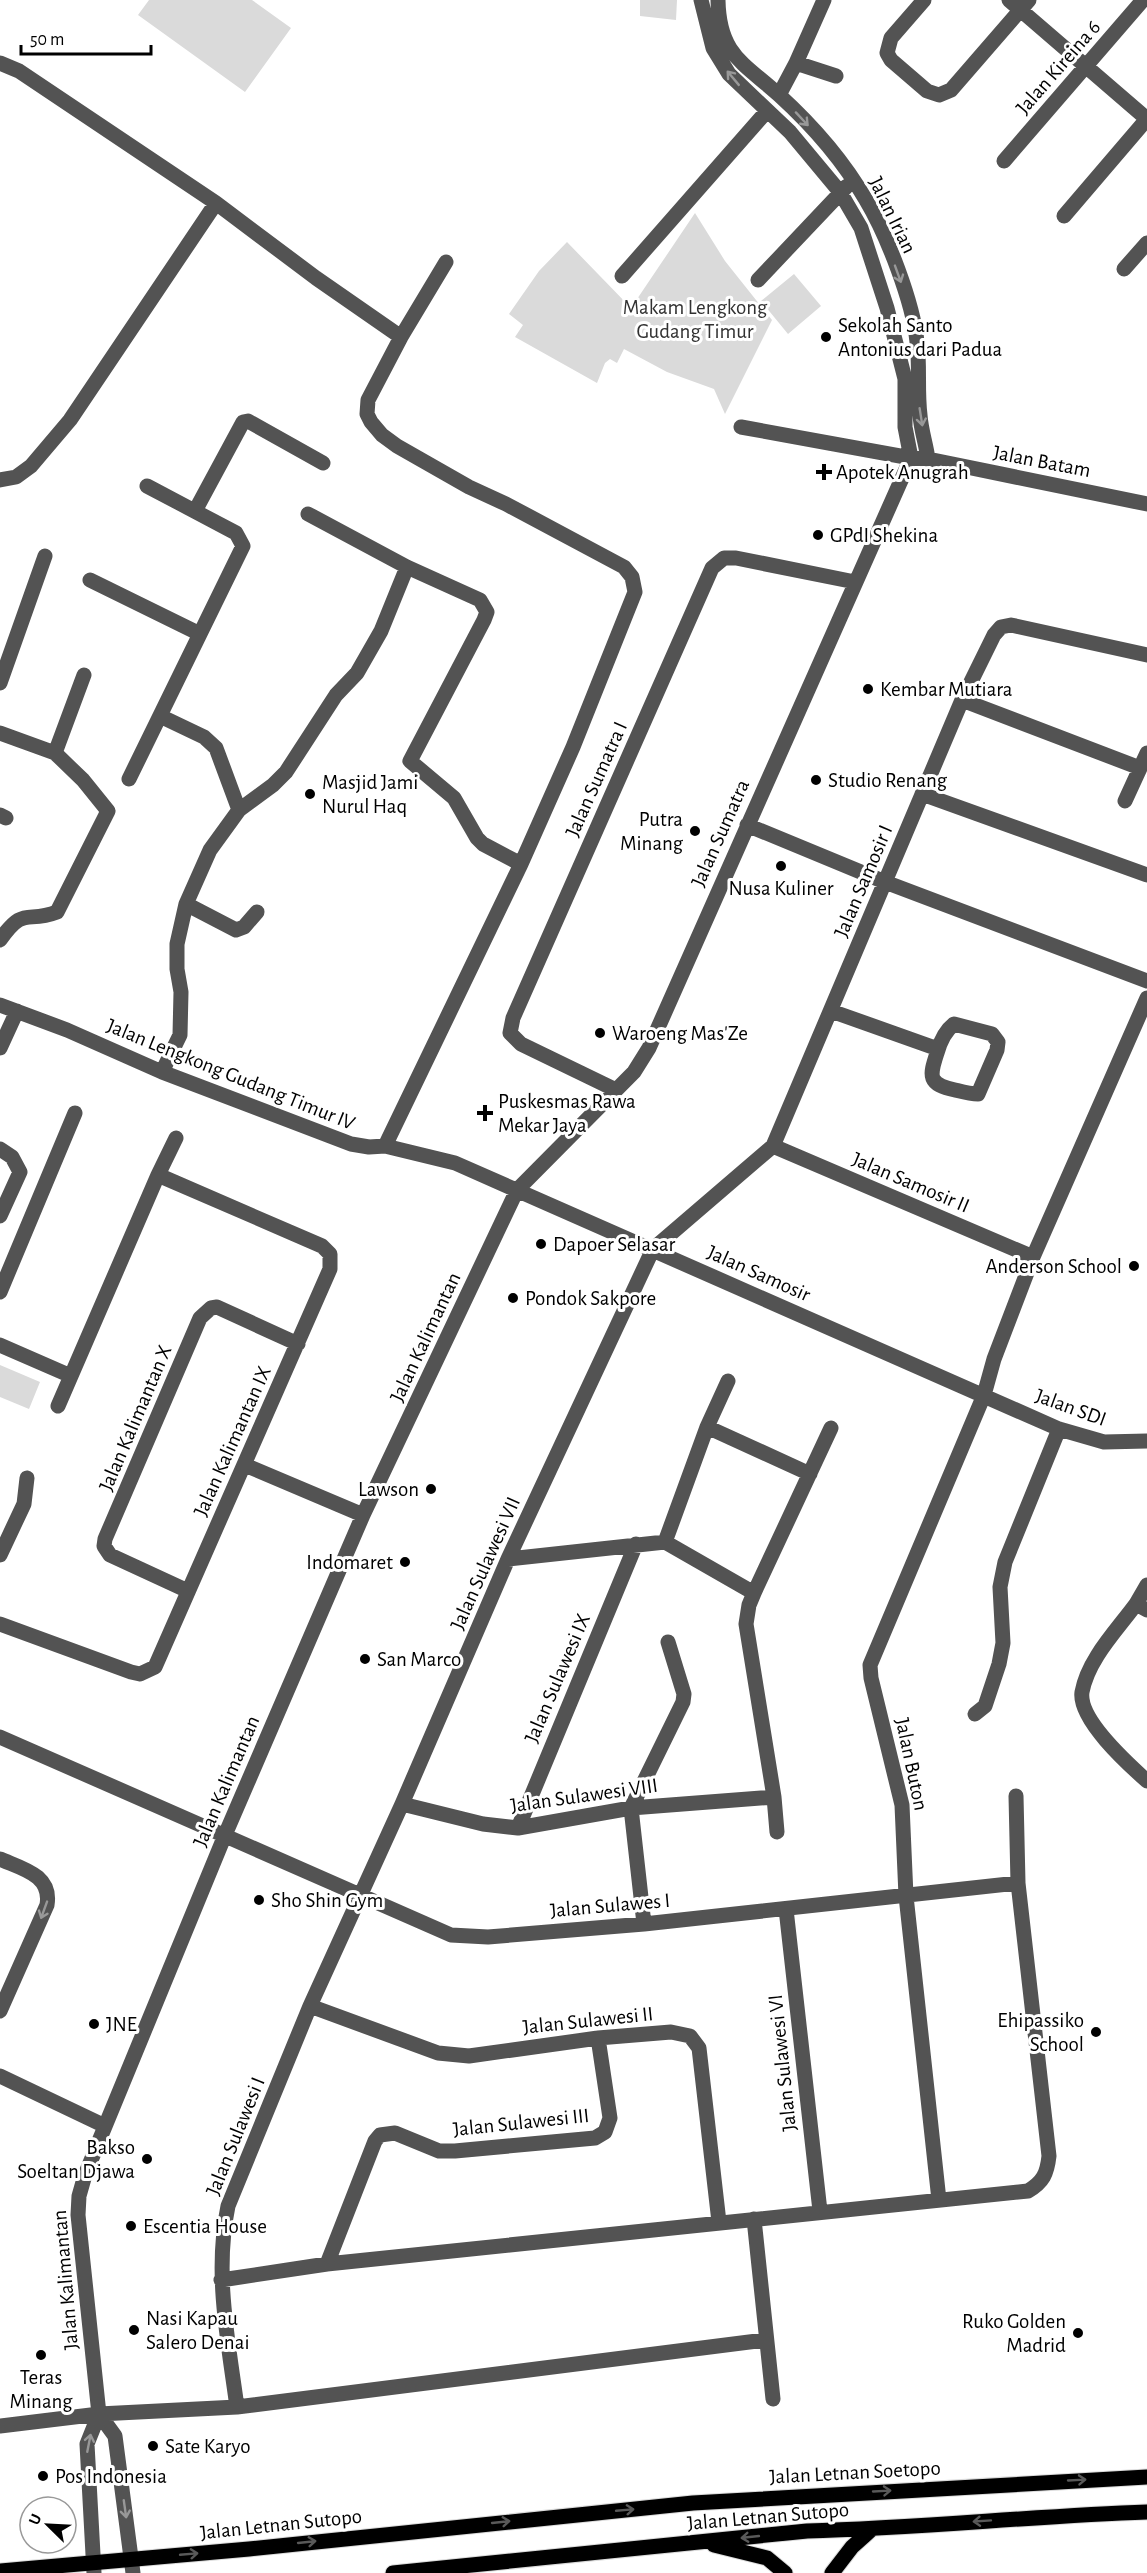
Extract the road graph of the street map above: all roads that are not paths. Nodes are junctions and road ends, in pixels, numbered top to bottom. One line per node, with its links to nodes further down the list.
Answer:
1 (701, 0): 7 (street, Jalan Irian)
2 (718, 0): 7 (street, Jalan Irian)
3 (824, 0): 9 (street)
4 (924, 0): 6 (street)
5 (1143, 0): 10 (street, Jalan Kireina 6)
6 (1020, 3): 10 (street)
7 (724, 53): 12 (street, Jalan Irian); 13 (street, Jalan Irian, one-way to 7)
8 (0, 63): 18 (street)
9 (796, 63): 11 (street); 12 (street)
10 (1085, 66): 14 (street); 15 (street, Jalan Kireina 6)
11 (836, 76)
12 (779, 95): 16 (street, Jalan Irian, one-way to 16)
13 (767, 111): 17 (street, Jalan Irian); 25 (street)
14 (1147, 119): 19 (street)
15 (1004, 161)
16 (854, 181): 17 (street); 20 (street, Jalan Irian)
17 (840, 192): 21 (street, Jalan Irian); 26 (street, Jalan Irian)
18 (216, 203): 27 (street); 32 (street)
19 (1064, 216)
20 (876, 220): 21 (street); 30 (street, Jalan Irian, one-way to 30)
21 (861, 228): 29 (street, Jalan Irian)
22 (1147, 243): 24 (street)
23 (446, 262): 27 (street)
24 (1124, 269)
25 (622, 276)
26 (758, 280)
27 (401, 337): 56 (street)
28 (741, 427): 29 (street, Jalan Batam)
29 (910, 458): 30 (street, Jalan Batam); 40 (street, Jalan Sumatra)
30 (928, 459): 34 (street, Jalan Batam)
31 (322, 463): 35 (street)
32 (0, 480)
33 (147, 486): 35 (street)
34 (1147, 504)
35 (195, 511): 41 (street)
36 (308, 514): 38 (street)
37 (45, 556): 44 (street)
38 (407, 567): 54 (street); 56 (street)
39 (90, 580): 41 (street)
40 (855, 582): 55 (street, Jalan Sumatra); 70 (street, Jalan Sumatra I)
41 (200, 634): 46 (street)
42 (1147, 655): 45 (street, Jalan Samosir I)
43 (84, 675): 48 (street)
44 (0, 683)
45 (962, 700): 50 (street); 52 (street, Jalan Samosir I)
46 (160, 716): 51 (street); 54 (street)
47 (0, 733): 48 (street)
48 (55, 753): 61 (street)
49 (1147, 753): 50 (street)
50 (1140, 768): 53 (street)
51 (129, 779)
52 (922, 794): 57 (street); 58 (street, Jalan Samosir I)
53 (1125, 801)
54 (239, 810): 59 (street)
55 (747, 825): 58 (street); 70 (street, Jalan Sumatra)
56 (521, 864): 73 (street)
57 (1147, 875)
58 (885, 882): 62 (street); 66 (street, Jalan Samosir I)
59 (186, 904): 60 (street); 69 (street)
60 (257, 912)
61 (0, 940)
62 (1147, 981)
63 (1147, 998): 80 (street, Jalan Buton)
64 (0, 1005): 65 (street, Jalan Lengkong Gudang Timur IV)
65 (17, 1011): 67 (street); 69 (street, Jalan Lengkong Gudang Timur IV)
66 (831, 1011): 68 (street); 74 (street, Jalan Samosir I)
67 (0, 1048)
68 (938, 1049): 68 (street)
69 (162, 1072): 73 (street, Jalan Lengkong Gudang Timur IV)
70 (616, 1090): 77 (street, Jalan Sumatra)
71 (75, 1113): 81 (street)
72 (176, 1138): 76 (street)
73 (385, 1146): 77 (street, Jalan Lengkong Gudang Timur IV)
74 (773, 1146): 79 (street, Jalan Samosir I); 80 (street, Jalan Samosir II)
75 (0, 1149): 78 (street)
76 (158, 1175): 82 (street, Jalan Kalimantan IX); 84 (street)
77 (518, 1190): 79 (street, Jalan Samosir); 95 (street, Jalan Kalimantan)
78 (0, 1216)
79 (653, 1249): 86 (street, Jalan Samosir); 99 (street, Jalan Sulawesi VII)
80 (1033, 1257): 86 (street, Jalan Buton)
81 (0, 1292)
82 (298, 1344): 92 (street, Jalan Kalimantan IX); 101 (street, Jalan Kalimantan X)
83 (0, 1345): 84 (street)
84 (71, 1376): 87 (street)
85 (728, 1381): 88 (street)
86 (984, 1395): 90 (street, Jalan SDI); 119 (street, Jalan Buton)
87 (58, 1406)
88 (707, 1427): 93 (street); 96 (street)
89 (831, 1428): 93 (street)
90 (1059, 1429): 91 (street, Jalan SDI); 106 (street)
91 (1145, 1447)
92 (245, 1465): 95 (street); 101 (street, Jalan Kalimantan IX)
93 (810, 1474): 102 (street)
94 (27, 1478): 98 (street)
95 (363, 1515): 115 (street, Jalan Kalimantan)
96 (665, 1542): 97 (street); 102 (street)
97 (636, 1544): 99 (street); 113 (street, Jalan Sulawesi IX)
98 (0, 1555)
99 (508, 1559): 111 (street, Jalan Sulawesi VII)
100 (1147, 1585): 103 (street)
101 (188, 1591): 104 (street, Jalan Kalimantan IX)
102 (754, 1593): 110 (street)
103 (1141, 1607): 108 (street)
104 (0, 1624)
105 (668, 1642): 112 (street)
106 (975, 1714)
107 (0, 1737): 115 (street, Jalan Sulawes I)
108 (1147, 1781)
109 (1016, 1796): 117 (street)
110 (774, 1797): 112 (street, Jalan Sulawesi VIII); 114 (street)
111 (402, 1804): 113 (street, Jalan Sulawesi VIII); 118 (street, Jalan Sulawesi VII)
112 (631, 1808): 113 (street, Jalan Sulawesi VIII); 121 (street)
113 (518, 1828)
114 (777, 1832)
115 (225, 1835): 118 (street, Jalan Sulawes I); 126 (street, Jalan Kalimantan)
116 (0, 1859): 123 (street, one-way to 123)
117 (1018, 1883): 119 (street, Jalan Sulawes I); 127 (street)
118 (360, 1895): 121 (street, Jalan Sulawes I); 122 (street, Jalan Sulawesi I)
119 (906, 1896): 120 (street, Jalan Sulawes I); 127 (street, Jalan Buton)
120 (786, 1910): 121 (street, Jalan Sulawes I); 128 (street, Jalan Sulawesi VI)
121 (644, 1924)
122 (310, 2006): 124 (street, Jalan Sulawesi II); 132 (street, Jalan Sulawesi I)
123 (0, 2011)
124 (598, 2038): 130 (street, Jalan Sulawesi II); 131 (street, Jalan Sulawesi III)
125 (0, 2076): 126 (street)
126 (105, 2126): 136 (street, Jalan Kalimantan)
127 (939, 2200): 128 (street)
128 (820, 2211): 129 (street)
129 (754, 2219): 130 (street); 133 (street)
130 (719, 2222): 131 (street)
131 (327, 2264): 132 (street)
132 (221, 2280): 135 (street, Jalan Sulawesi I)
133 (765, 2340): 134 (street); 135 (street)
134 (773, 2399)
135 (237, 2407): 136 (street)
136 (99, 2414): 137 (street); 143 (street, Jalan Kalimantan, one-way to 143); 144 (street, Jalan Kalimantan, one-way to 136)
137 (0, 2427)
138 (1147, 2477): 140 (main road, Jalan Letnan Soetopo, one-way to 138)
139 (1147, 2512): 141 (main road, Jalan Letnan Sutopo, one-way to 141)
140 (567, 2514): 143 (main road, Jalan Letnan Sutopo, one-way to 140)
141 (872, 2529): 142 (main road, Jalan Letnan Sutopo, one-way to 142); 148 (main road)
142 (701, 2542): 146 (main road, Jalan Letnan Sutopo); 147 (main road)
143 (132, 2566): 144 (main road, Jalan Letnan Sutopo)
144 (94, 2568): 145 (main road, Jalan Letnan Sutopo)
145 (0, 2571)
146 (393, 2573)
147 (785, 2573)
148 (832, 2573)

